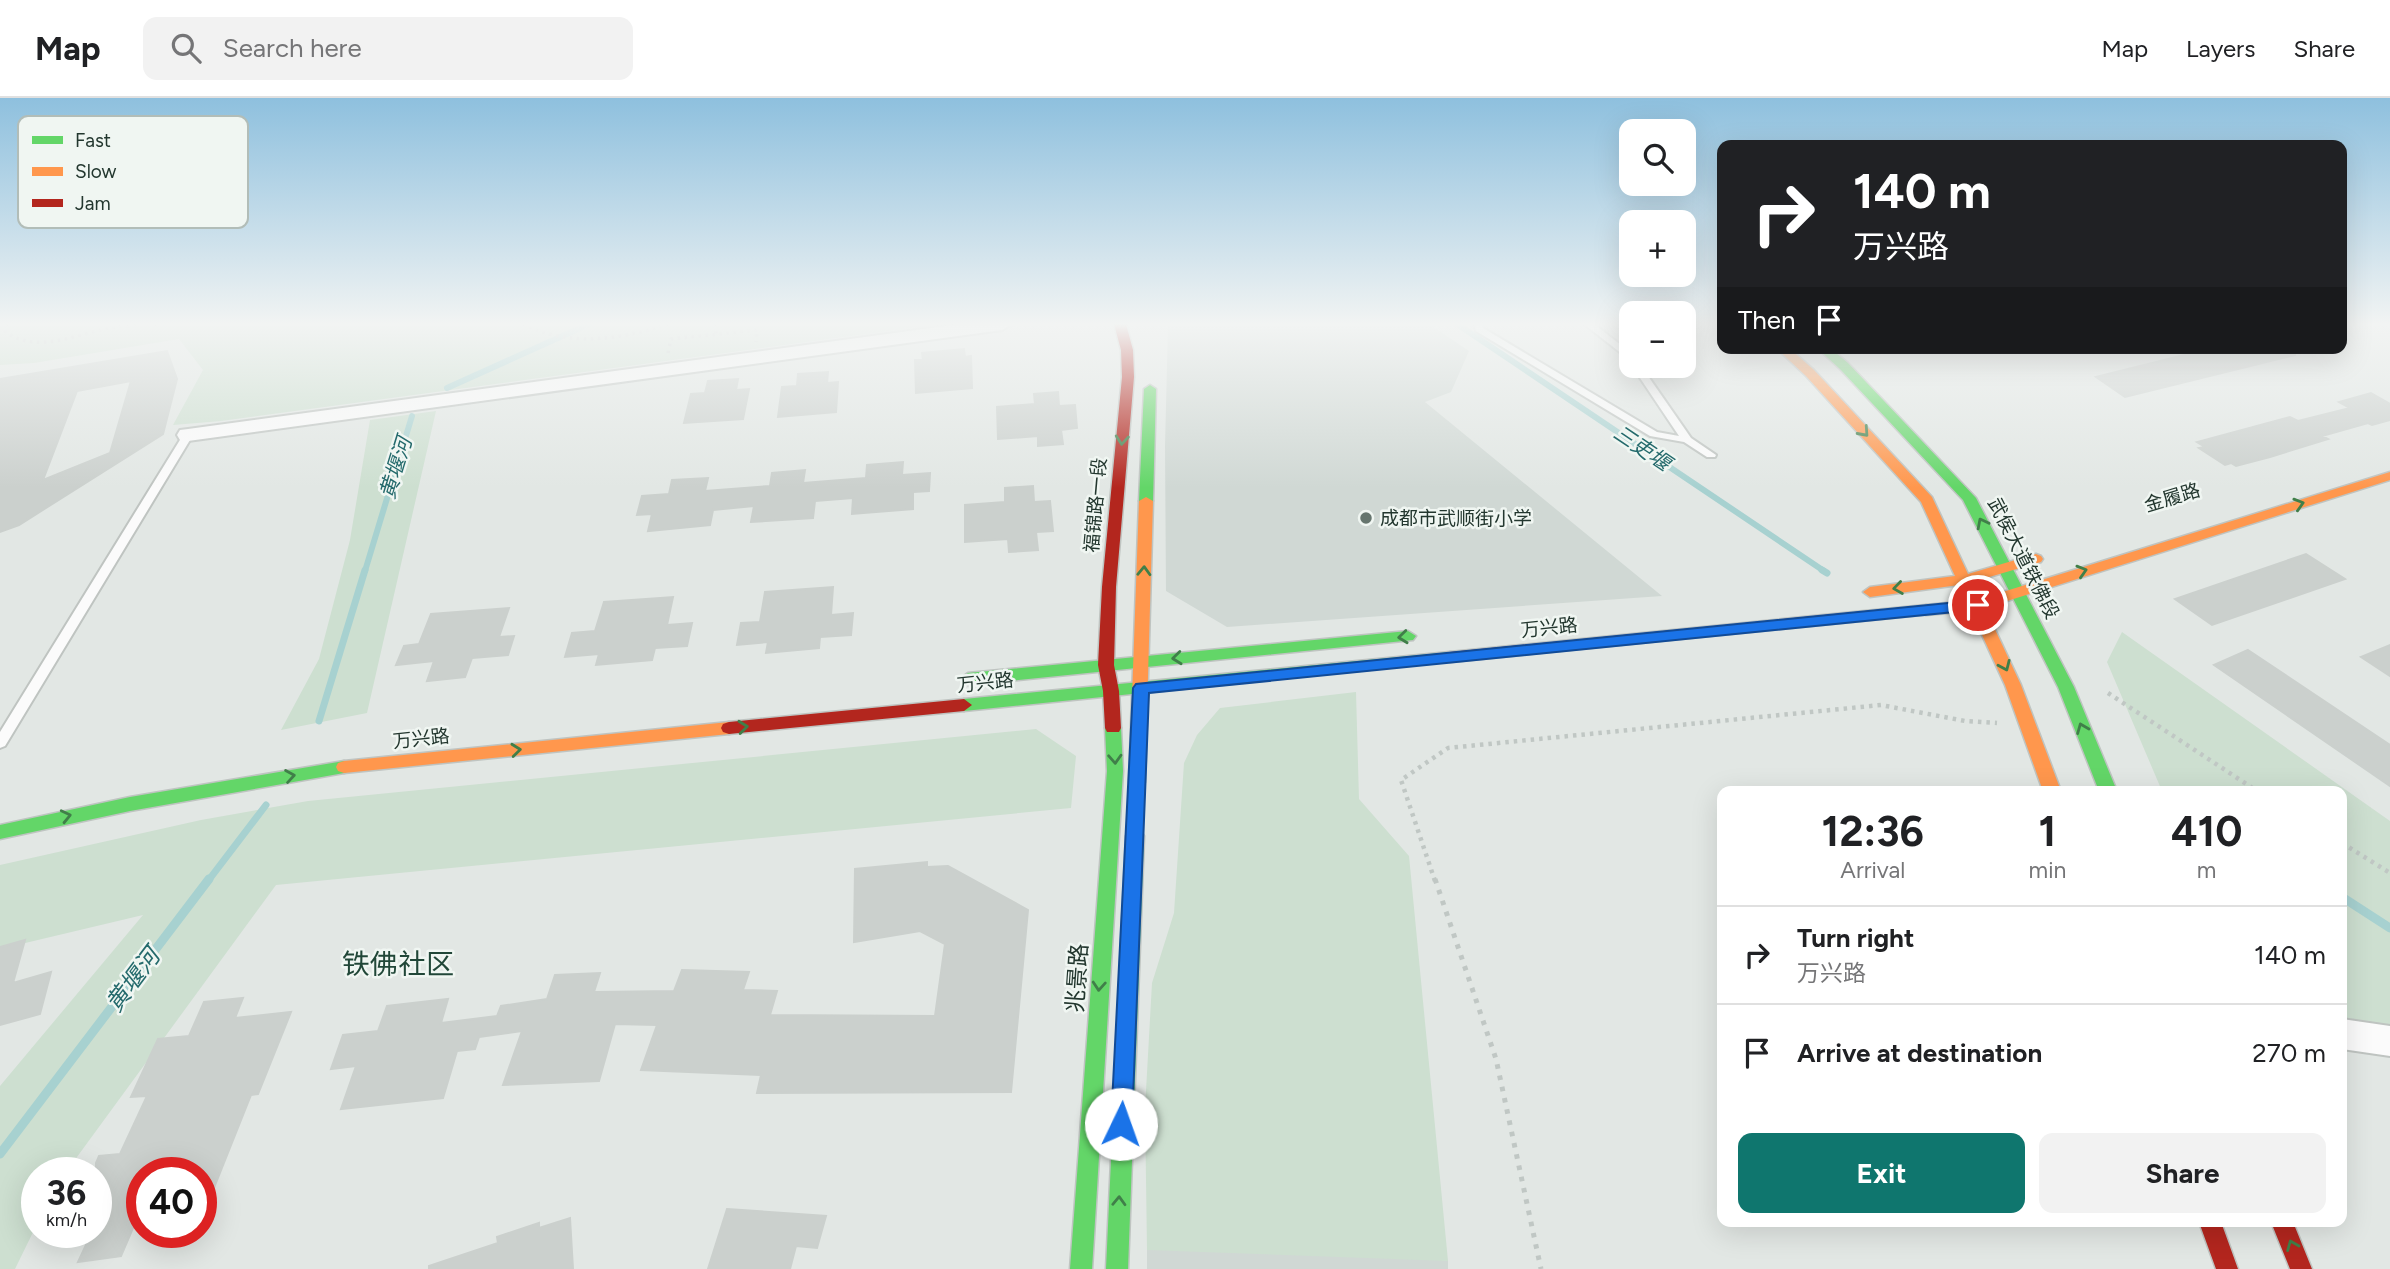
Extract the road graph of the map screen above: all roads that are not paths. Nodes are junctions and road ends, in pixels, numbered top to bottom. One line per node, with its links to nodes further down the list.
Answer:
1 (591, 379): 8 (street)
2 (1128, 379): 20 (main road, 福锦路一段, one-way to 20)
3 (1150, 379): 19 (main road, one-way to 3)
4 (1562, 379): 9 (lane)
5 (1646, 379): 9 (lane)
6 (1815, 379): 14 (main road, one-way to 14)
7 (1856, 379): 13 (main road, 武侯大道铁佛段, one-way to 7)
8 (188, 436): 24 (lane)
9 (1687, 440): 10 (lane)
10 (1711, 455)
11 (2390, 476): 15 (main road, one-way to 11)
12 (2058, 553): 13 (main road)
13 (2005, 568): 14 (main road); 15 (main road, 武侯大道铁佛段)
14 (1966, 579): 16 (main road, one-way to 16); 17 (main road)
15 (2017, 591): 17 (main road, 万兴路); 26 (main road, 武侯大道铁佛段, one-way to 15)
16 (1859, 593)
17 (1978, 605): 22 (main road, 万兴路); 25 (main road, one-way to 25)
18 (1431, 634): 19 (main road, one-way to 19)
19 (1140, 662): 20 (main road); 22 (main road)
20 (1106, 665): 21 (main road); 23 (main road, 福锦路一段)
21 (954, 681)
22 (1141, 688): 23 (main road, 万兴路); 27 (main road)
23 (1111, 691): 29 (main road, 万兴路, one-way to 23); 34 (main road, 兆景路, one-way to 34)
24 (0, 744)
25 (2050, 786)
26 (2106, 786)
27 (1136, 799)
28 (1135, 826): 35 (main road, one-way to 28)
29 (0, 832)
30 (2347, 1035): 31 (street)
31 (2390, 1041)
32 (2212, 1227): 36 (main road)
33 (2284, 1227): 37 (main road, one-way to 33)
34 (1081, 1269)
35 (1117, 1269)
36 (2227, 1269)
37 (2301, 1269)

